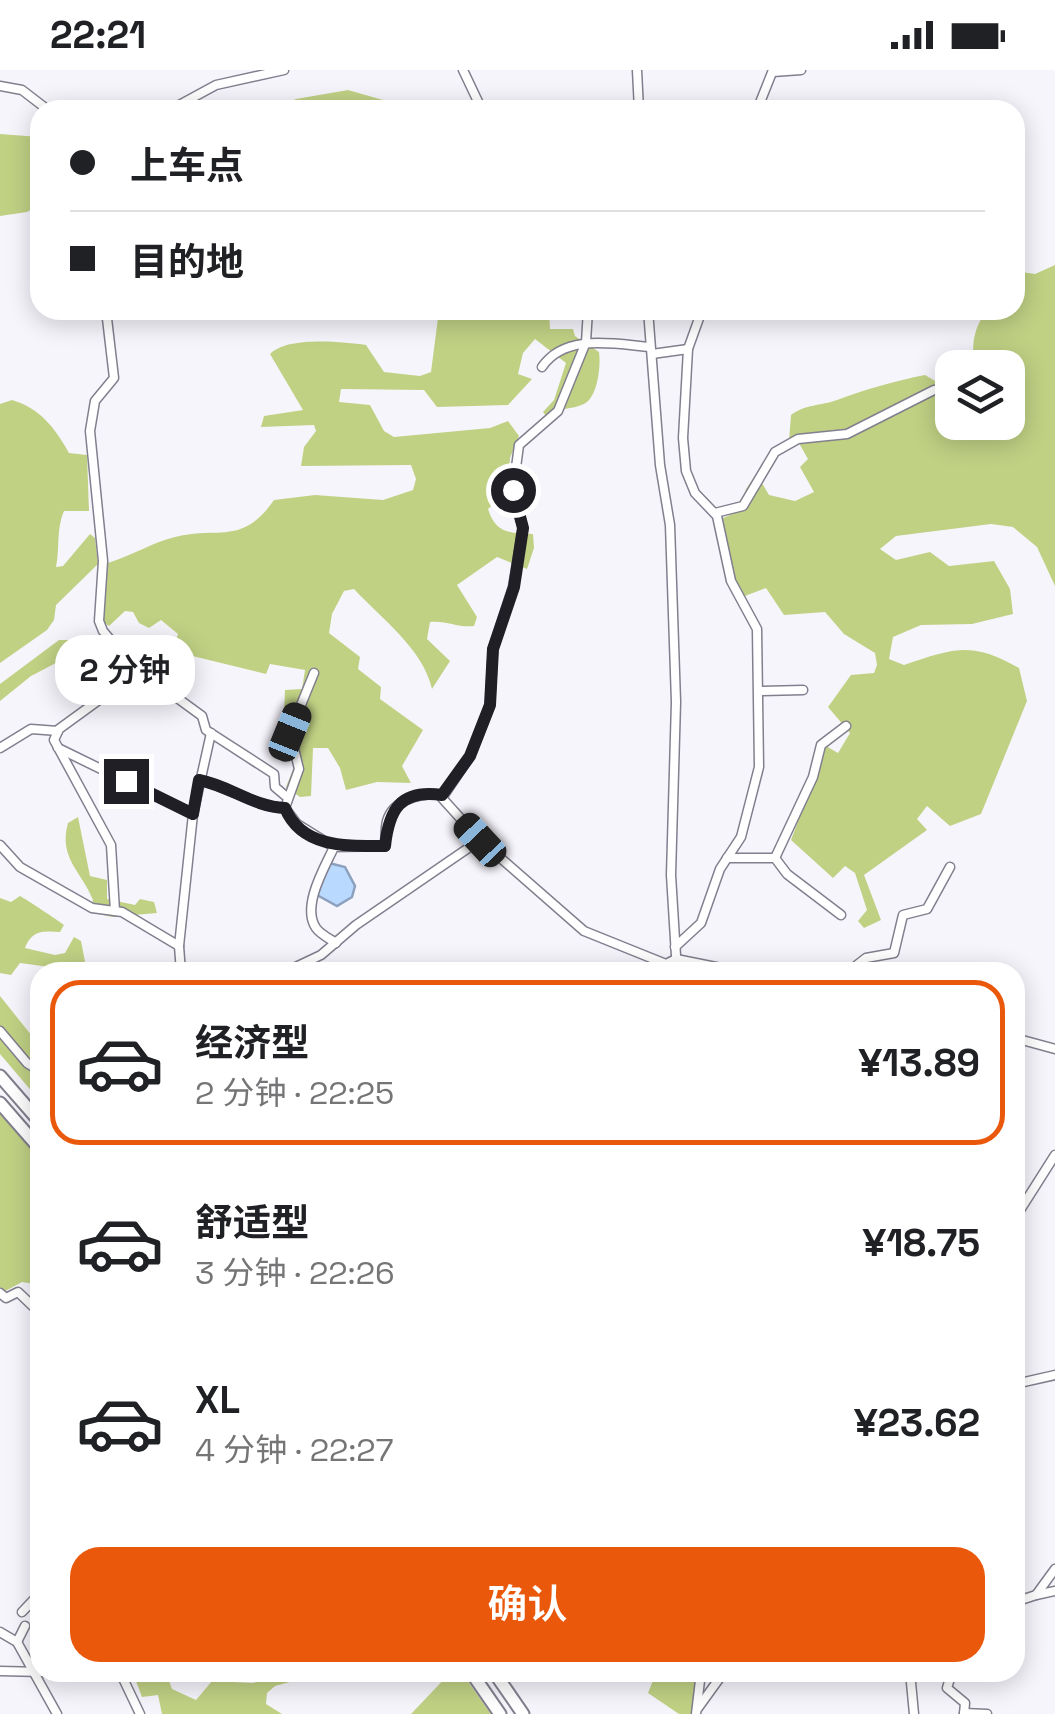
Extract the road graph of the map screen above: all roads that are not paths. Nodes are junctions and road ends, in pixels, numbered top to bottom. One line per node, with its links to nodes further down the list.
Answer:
1 (284, 70): 8 (street)
2 (463, 70): 9 (street)
3 (637, 70): 10 (street)
4 (801, 70): 5 (street)
5 (773, 71): 11 (street)
6 (0, 86): 7 (street)
7 (35, 100)
8 (188, 100)
9 (477, 100)
10 (638, 100)
11 (761, 100)
12 (107, 320): 22 (street)
13 (587, 320): 16 (street)
14 (649, 320): 17 (street)
15 (698, 320): 18 (street)
16 (586, 342): 17 (street); 19 (street); 32 (street)
17 (651, 350): 18 (street); 45 (street)
18 (688, 350): 21 (street)
19 (542, 366)
20 (935, 390): 21 (street)
21 (715, 513): 25 (street)
22 (132, 665): 27 (street); 28 (street)
23 (314, 673): 33 (street)
24 (803, 690): 25 (street)
25 (761, 691): 38 (street)
26 (846, 726): 39 (street)
27 (58, 730): 29 (street); 30 (street)
28 (211, 733): 31 (street); 33 (street)
29 (0, 748)
30 (58, 748): 34 (street); 41 (street)
31 (199, 780): 33 (street); 34 (street)
32 (442, 795): 35 (street); 37 (street)
33 (287, 803): 37 (street)
34 (193, 814): 44 (street)
35 (480, 840): 43 (street); 49 (street)
36 (0, 845): 41 (street)
37 (334, 847): 43 (street)
38 (726, 858): 39 (street); 45 (street)
39 (775, 858): 42 (street)
40 (950, 867): 52 (street)
41 (115, 911): 44 (street)
42 (841, 915)
43 (336, 943): 48 (street)
44 (178, 946): 47 (street)
45 (675, 947): 46 (street)
46 (676, 959): 50 (street); 51 (street)
47 (180, 962)
48 (307, 962)
49 (659, 962)
50 (670, 962)
51 (691, 962)
52 (861, 962)
53 (0, 1031): 56 (street)
54 (1025, 1041): 55 (street)
55 (1055, 1049)
56 (30, 1065)
57 (0, 1076): 59 (highway)
58 (0, 1103): 60 (highway)
59 (30, 1110)
60 (30, 1138)
61 (1055, 1155): 62 (street)
62 (1025, 1202)
63 (0, 1294): 64 (street)
64 (30, 1303)
65 (1055, 1375): 66 (street)
66 (1025, 1382)
67 (1055, 1568): 69 (street)
68 (1055, 1591): 69 (street)
69 (1036, 1596): 70 (street)
70 (1025, 1599)
71 (30, 1604): 72 (street)
72 (22, 1612)
73 (25, 1626): 75 (street)
74 (0, 1632): 75 (street)
75 (17, 1642): 76 (street)
76 (30, 1660)
77 (0, 1671): 78 (street)
78 (30, 1672)
79 (43, 1682): 89 (street)
80 (125, 1682): 90 (street)
81 (478, 1682): 91 (highway)
82 (501, 1682): 92 (highway)
83 (700, 1682): 87 (street)
84 (717, 1682): 87 (street)
85 (911, 1682): 93 (street)
86 (949, 1682): 88 (street)
87 (697, 1711)
88 (964, 1713): 94 (street)
89 (57, 1714)
90 (140, 1714)
91 (500, 1714)
92 (523, 1714)
93 (914, 1714)
94 (988, 1714)

